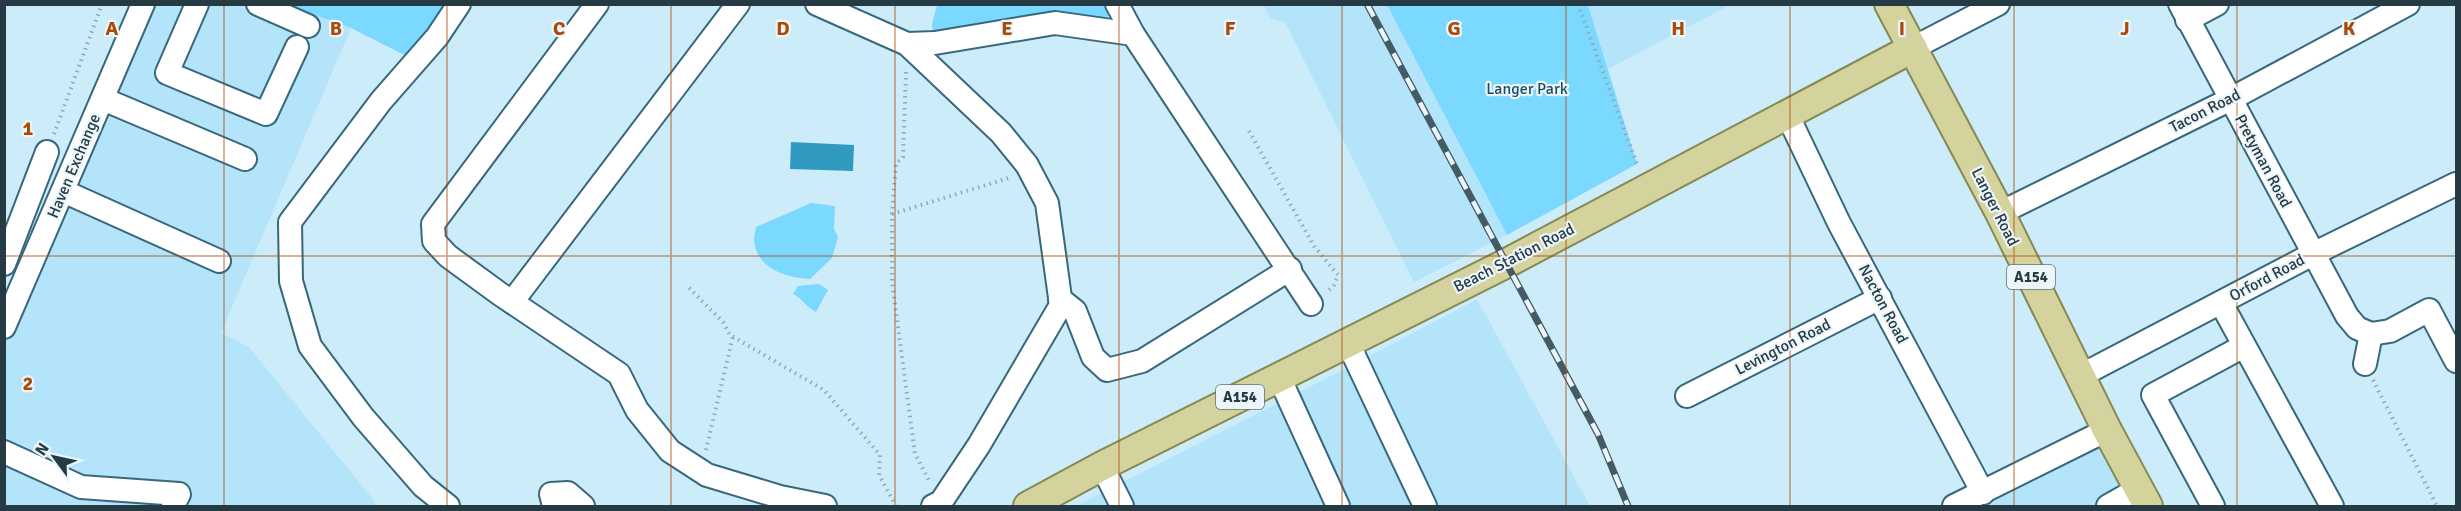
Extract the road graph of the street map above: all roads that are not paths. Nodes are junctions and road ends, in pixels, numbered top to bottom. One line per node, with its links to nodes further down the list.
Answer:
1 (143, 4): 20 (street, Haven Exchange)
2 (197, 4): 18 (street)
3 (258, 4): 15 (street)
4 (459, 4): 54 (street)
5 (597, 4): 34 (street)
6 (738, 4): 34 (street)
7 (817, 4): 17 (street)
8 (1117, 4): 16 (street)
9 (1889, 4): 19 (main road, Langer Road / A154)
10 (1998, 4): 19 (street, Beach Station Road)
11 (2217, 4): 13 (street)
12 (2408, 4): 14 (street, Tacon Road)
13 (2183, 12): 21 (street, Pretyman Road)
14 (2368, 14): 21 (street, Tacon Road)
15 (308, 26)
16 (1133, 34): 17 (street); 31 (street)
17 (907, 44): 33 (street)
18 (297, 47)
19 (1913, 48): 22 (main road, Beach Station Road / A154); 27 (main road, Langer Road / A154)
20 (103, 99): 24 (street); 26 (street, Haven Exchange)
21 (2229, 100): 27 (street, Tacon Road); 28 (street, Pretyman Road)
22 (1787, 114): 32 (street, Nacton Road); 39 (main road, Beach Station Road / A154)
23 (47, 152): 30 (street)
24 (244, 159)
25 (2457, 184): 28 (street, Orford Road)
26 (63, 191): 29 (street); 37 (street, Haven Exchange)
27 (2000, 213): 43 (main road, Langer Road / A154)
28 (2313, 254): 35 (street, Orford Road); 38 (street, Pretyman Road)
29 (219, 261)
30 (4, 264)
31 (1290, 269): 33 (street); 36 (street)
32 (1880, 298): 45 (street, Levington Road); 49 (street, Nacton Road)
33 (1060, 299): 53 (street)
34 (512, 302): 56 (street)
35 (2221, 303): 40 (street); 43 (street, Orford Road)
36 (1311, 304)
37 (4, 327)
38 (2371, 334): 41 (street); 42 (street)
39 (1348, 343): 44 (main road, Beach Station Road / A154); 60 (street)
40 (2244, 346): 63 (street); 64 (street)
41 (2457, 361)
42 (2365, 364)
43 (2080, 376): 46 (main road, Langer Road / A154)
44 (1279, 377): 48 (main road, Beach Station Road / A154); 59 (street)
45 (1687, 396)
46 (2107, 430): 49 (street); 50 (main road, Langer Road / A154)
47 (4, 452): 51 (street)
48 (1102, 466): 57 (main road, Beach Station Road / A154); 58 (street)
49 (1983, 493): 61 (street)
50 (2143, 498): 62 (street)
51 (176, 500)
52 (553, 500): 55 (street)
53 (937, 504)
54 (448, 507)
55 (584, 507)
56 (825, 507)
57 (1028, 507)
58 (1122, 507)
59 (1338, 507)
60 (1425, 507)
61 (1954, 507)
62 (2108, 507)
63 (2213, 507)
64 (2332, 507)

